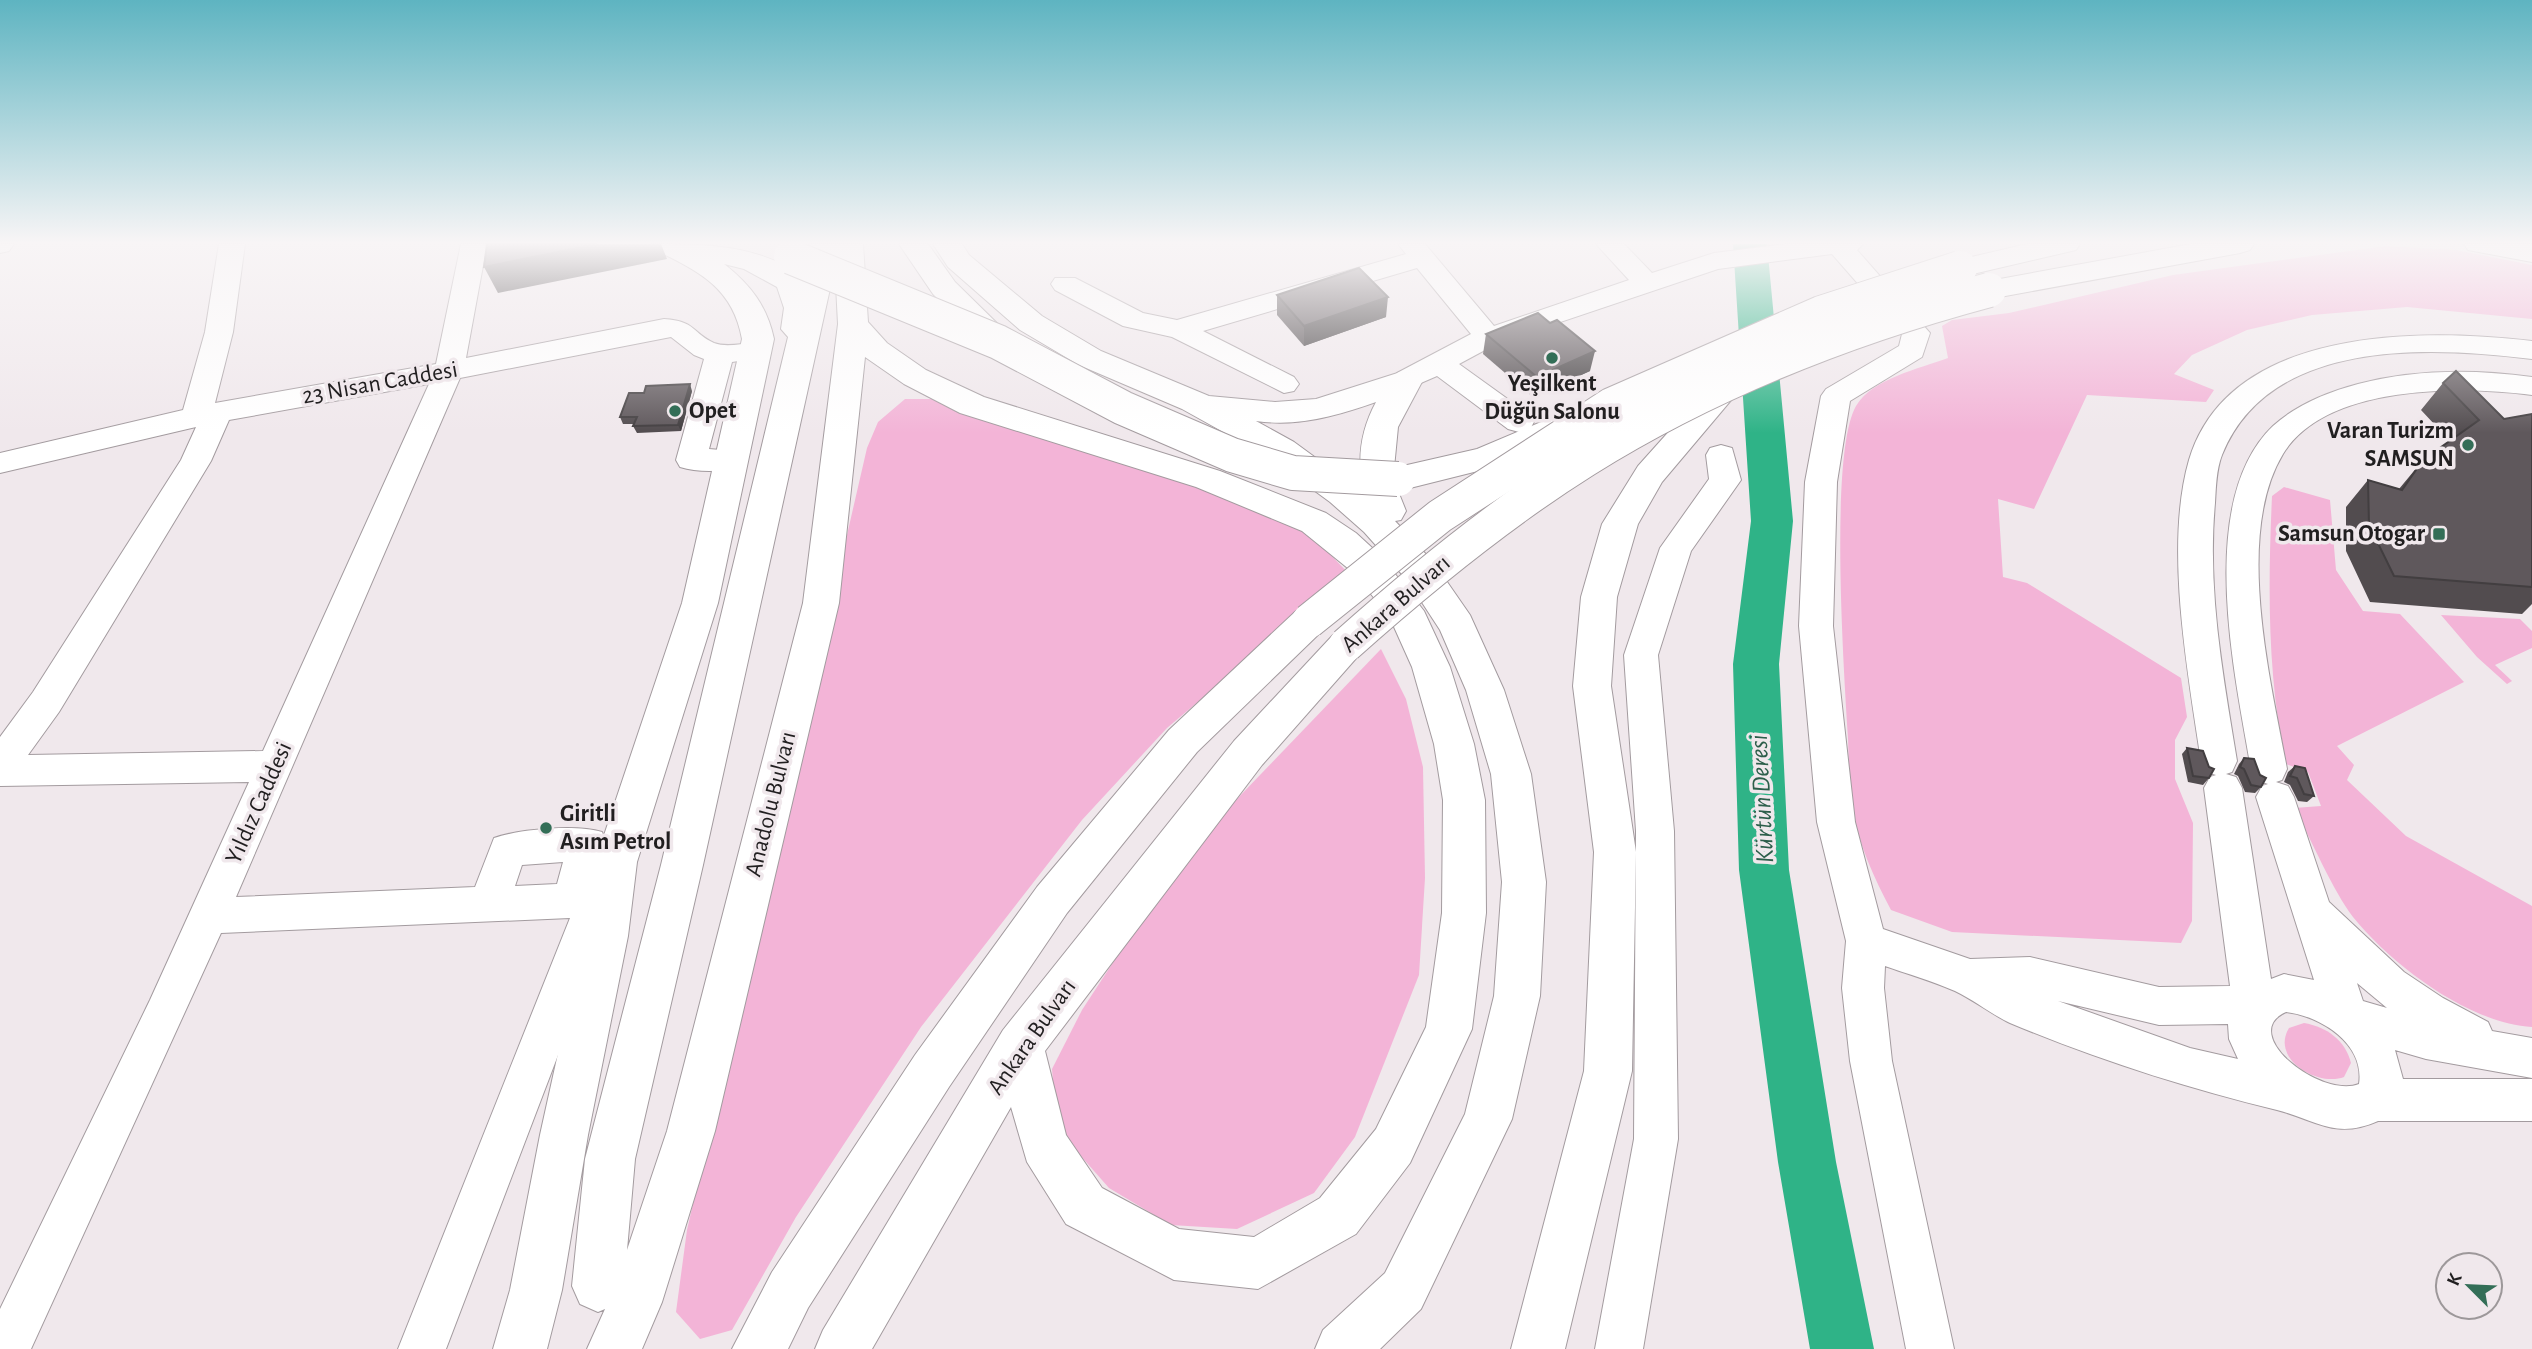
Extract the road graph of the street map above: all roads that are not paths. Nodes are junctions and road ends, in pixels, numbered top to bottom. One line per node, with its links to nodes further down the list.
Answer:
1 (223, 307): 31 (street)
2 (462, 307): 24 (street, Yıldız Caddesi)
3 (749, 307): 22 (highway)
4 (799, 307): 33 (highway)
5 (810, 307): 33 (highway)
6 (852, 307): 17 (highway, Anadolu Bulvarı)
7 (913, 307): 20 (highway, bridge)
8 (962, 307): 20 (highway)
9 (1012, 307): 29 (highway)
10 (1106, 307): 18 (street)
11 (1245, 307): 18 (street)
12 (1463, 307): 19 (street)
13 (1565, 307): 19 (street)
14 (1840, 307): 30 (highway, Ankara Bulvarı, bridge)
15 (1893, 307): 44 (street)
16 (1919, 307): 27 (highway, Ankara Bulvarı, bridge)
17 (853, 324): 48 (highway); 57 (highway, Anadolu Bulvarı)
18 (1178, 329): 26 (street)
19 (1488, 337): 23 (street)
20 (998, 342): 30 (highway, bridge)
21 (2532, 350): 46 (street)
22 (738, 352): 24 (street, 23 Nisan Caddesi); 40 (highway)
23 (1439, 363): 25 (street); 32 (street)
24 (449, 371): 31 (street, 23 Nisan Caddesi); 38 (street, Yıldız Caddesi)
25 (1407, 380): 29 (highway); 36 (highway)
26 (1284, 384)
27 (1727, 386): 48 (highway, Ankara Bulvarı, bridge); 61 (highway)
28 (2532, 386): 41 (street)
29 (1193, 401): 36 (highway)
30 (1611, 405): 58 (highway, Ankara Bulvarı, bridge)
31 (207, 414): 35 (street, 23 Nisan Caddesi); 37 (street)
32 (1520, 422)
33 (783, 424): 53 (highway)
34 (1721, 455): 62 (street)
35 (0, 463)
36 (1421, 572): 60 (highway)
37 (0, 765)
38 (276, 766): 39 (street); 43 (street, Yıldız Caddesi)
39 (0, 771)
40 (593, 900): 42 (street); 42 (street); 55 (street); 56 (highway)
41 (2307, 900): 47 (street); 49 (street)
42 (489, 904): 43 (street)
43 (209, 916): 54 (street, Yıldız Caddesi)
44 (1866, 941): 45 (street); 63 (street)
45 (1970, 978): 46 (street); 50 (street)
46 (2254, 1007): 47 (street); 50 (street)
47 (2347, 1016): 49 (street); 52 (street)
48 (1020, 1046): 59 (highway, Ankara Bulvarı)
49 (2521, 1056)
50 (2293, 1093): 52 (street)
51 (2532, 1100): 52 (street)
52 (2373, 1101)
53 (598, 1286)
54 (6, 1349)
55 (422, 1349)
56 (520, 1349)
57 (614, 1349)
58 (759, 1349)
59 (842, 1349)
60 (1342, 1349)
61 (1538, 1349)
62 (1619, 1349)
63 (1930, 1349)

